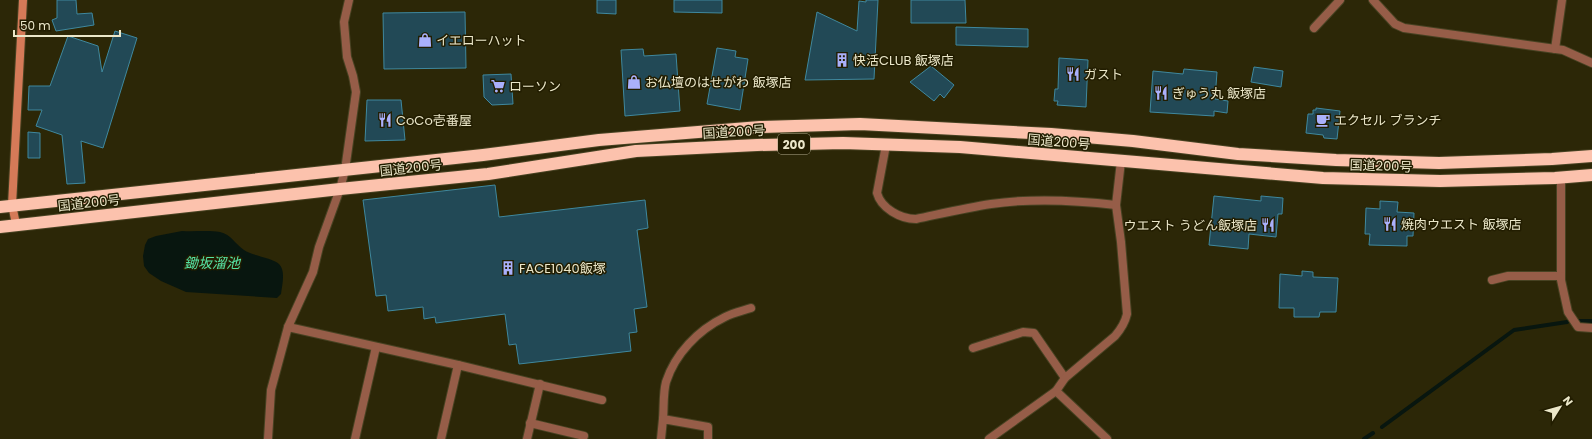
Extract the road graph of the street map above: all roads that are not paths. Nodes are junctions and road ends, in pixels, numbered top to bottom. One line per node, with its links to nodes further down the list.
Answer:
1 (23, 0): 16 (street)
2 (349, 0): 12 (street)
3 (1340, 0): 6 (street)
4 (1373, 0): 7 (street)
5 (1562, 0): 7 (street)
6 (1314, 28)
7 (1555, 49): 8 (street)
8 (1592, 63)
9 (886, 144): 11 (highway, 国道200号 / 200); 15 (highway, 国道200号 / 200); 17 (street)
10 (1592, 156): 12 (highway, 国道200号 / 200)
11 (1121, 161): 14 (highway, 国道200号 / 200); 17 (street)
12 (345, 170): 15 (street); 16 (highway, 国道200号 / 200)
13 (1592, 176): 14 (highway, 国道200号 / 200)
14 (1561, 178): 21 (street)
15 (340, 189): 19 (highway, 国道200号 / 200); 24 (street)
16 (12, 205): 18 (highway, 国道200号 / 200); 19 (street)
17 (1116, 205): 29 (street)
18 (0, 207)
19 (16, 224): 20 (highway, 国道200号 / 200)
20 (0, 227)
21 (1561, 276): 22 (street); 25 (street)
22 (1492, 280)
23 (751, 308): 33 (street)
24 (288, 327): 26 (street); 36 (street)
25 (1592, 328)
26 (376, 347): 28 (street); 37 (street)
27 (973, 348): 29 (street)
28 (458, 365): 30 (street); 38 (street)
29 (1065, 378): 31 (street)
30 (540, 384): 32 (street); 34 (street)
31 (1056, 391): 42 (street); 43 (street)
32 (602, 400)
33 (663, 419): 40 (street); 41 (street)
34 (530, 423): 35 (street); 39 (street)
35 (584, 436)
36 (268, 439)
37 (355, 439)
38 (441, 439)
39 (527, 439)
40 (661, 439)
41 (708, 439)
42 (989, 439)
43 (1107, 439)

